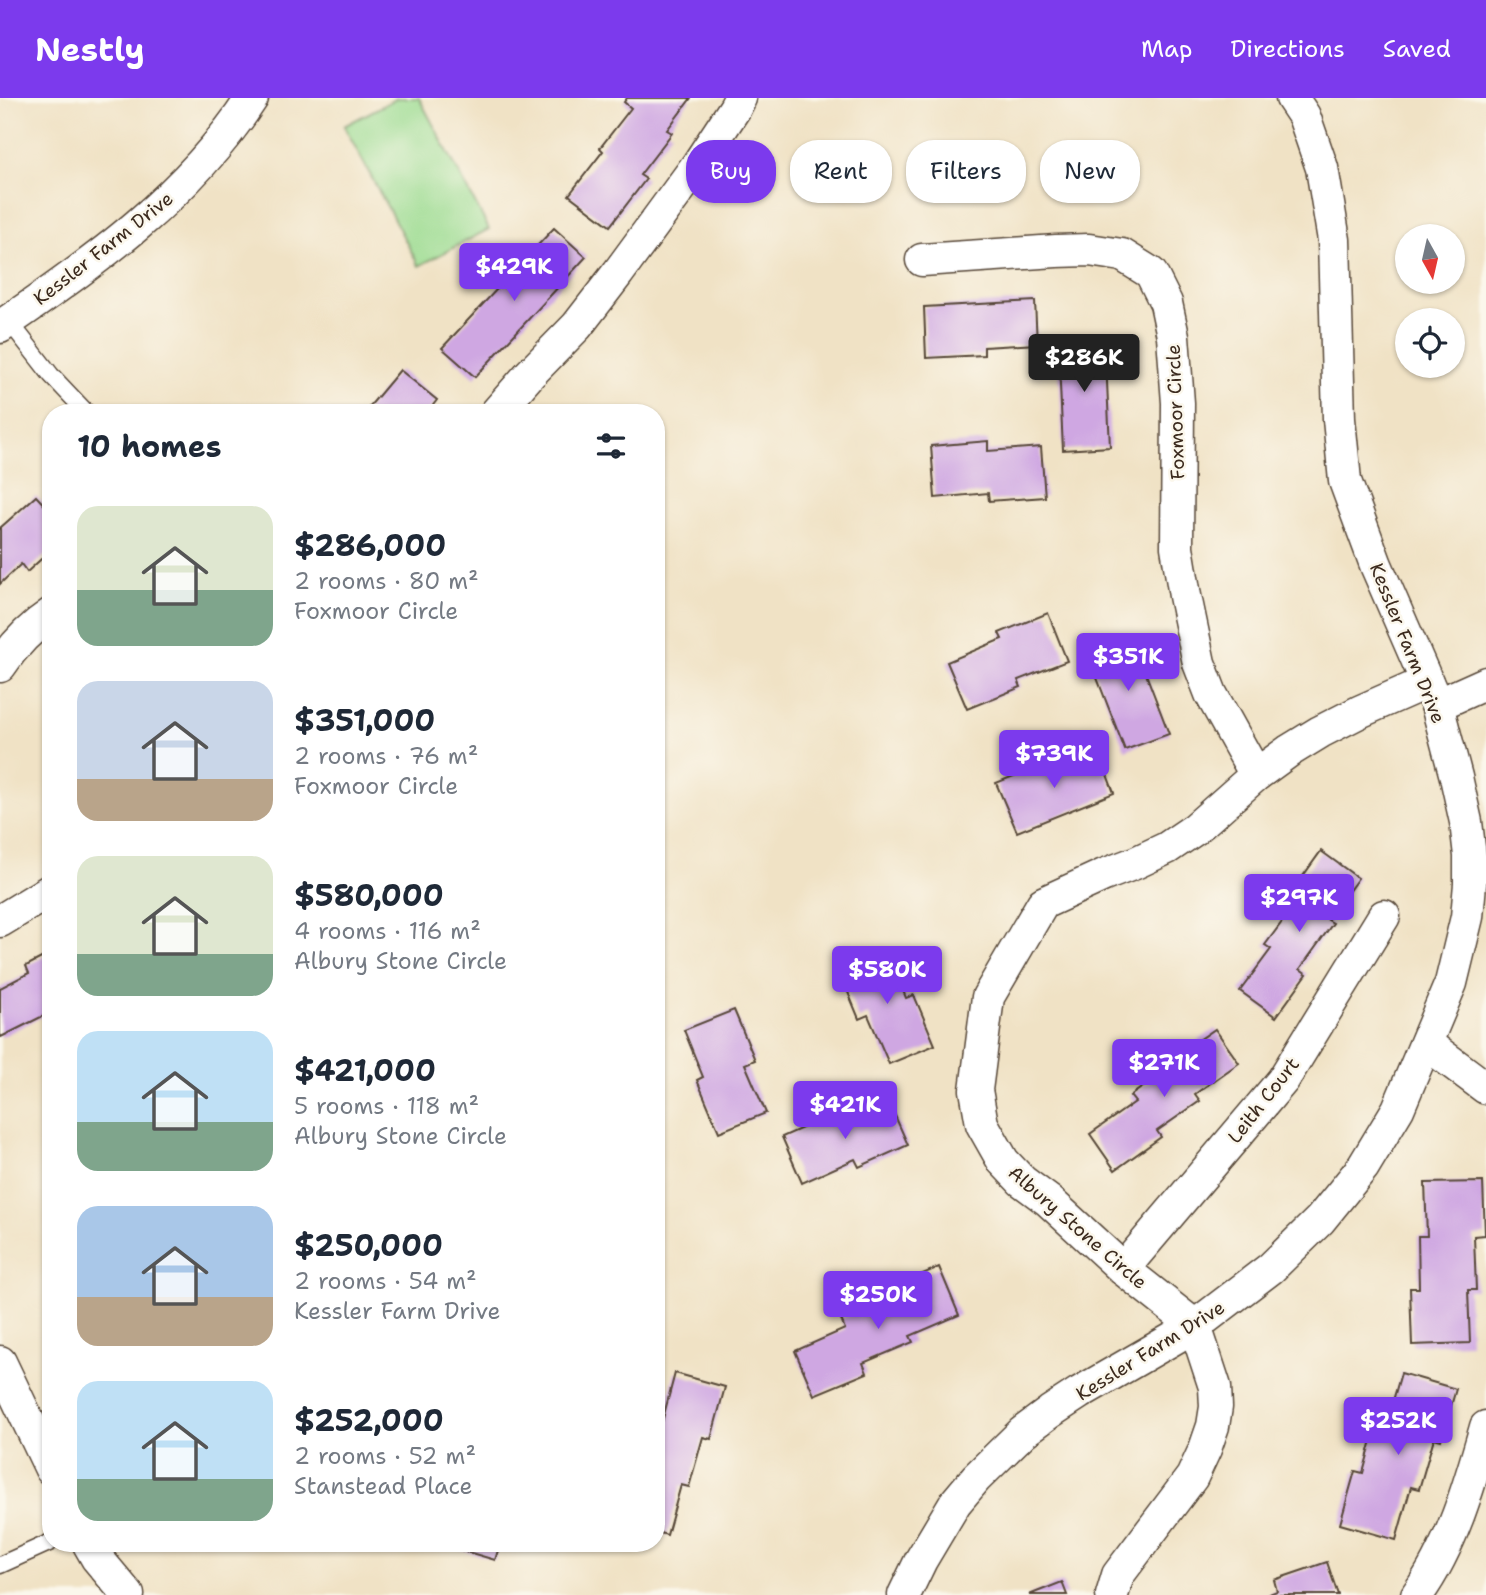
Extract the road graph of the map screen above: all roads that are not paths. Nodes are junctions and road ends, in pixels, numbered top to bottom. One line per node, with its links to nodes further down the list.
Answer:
1 (252, 98): 5 (street, Kessler Farm Drive)
2 (740, 98): 7 (street)
3 (1292, 98): 11 (street, Kessler Farm Drive)
4 (922, 260): 12 (street, Foxmoor Circle)
5 (4, 324): 6 (lane)
6 (78, 404)
7 (504, 404)
8 (42, 620): 9 (street)
9 (0, 666)
10 (1486, 684): 11 (street, Albury Stone Circle)
11 (1432, 693): 12 (street, Albury Stone Circle); 13 (street, Kessler Farm Drive)
12 (1256, 775): 19 (street, Albury Stone Circle)
13 (1478, 853): 17 (street, Kessler Farm Drive)
14 (42, 895): 16 (street)
15 (1384, 916): 19 (street, Leith Court)
16 (0, 921)
17 (1427, 1044): 18 (street); 20 (street, Kessler Farm Drive)
18 (1486, 1088)
19 (1123, 1269): 20 (street, Albury Stone Circle)
20 (1195, 1326): 28 (street, Kessler Farm Drive); 29 (street)
21 (0, 1362): 23 (street)
22 (1486, 1427): 30 (street)
23 (42, 1450)
24 (42, 1546): 26 (lane)
25 (94, 1552): 27 (street)
26 (0, 1564)
27 (128, 1595)
28 (904, 1595)
29 (1112, 1595)
30 (1417, 1595)

